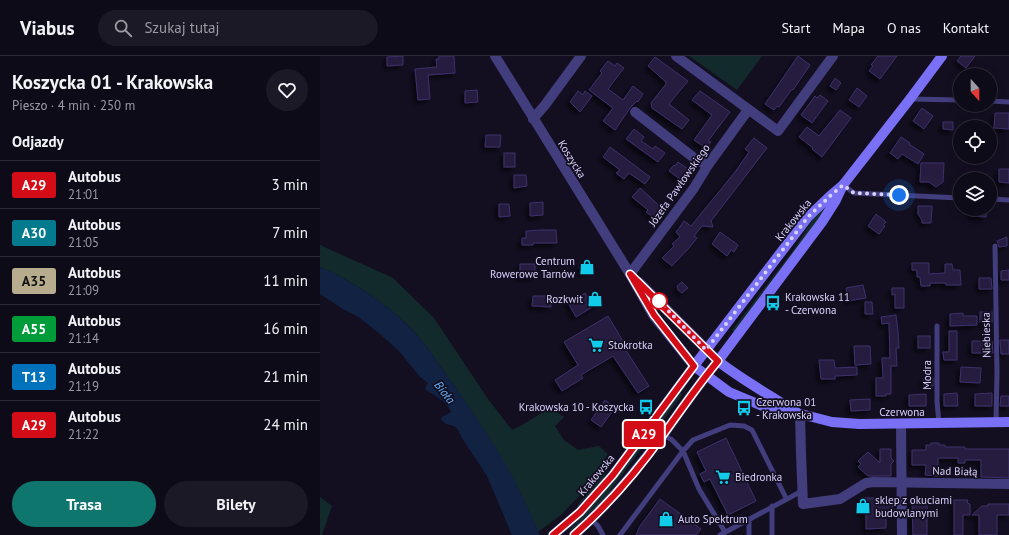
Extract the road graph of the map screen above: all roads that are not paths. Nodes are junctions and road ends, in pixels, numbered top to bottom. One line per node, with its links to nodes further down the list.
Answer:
1 (495, 56): 12 (street, Koszycka)
2 (581, 56): 12 (street)
3 (676, 56): 10 (street)
4 (833, 56): 10 (street)
5 (940, 57): 6 (main road, Krakowska)
6 (910, 99): 7 (lane); 14 (main road, Krakowska)
7 (953, 100)
8 (997, 101): 9 (lane)
9 (1009, 102)
10 (748, 110): 13 (street, Józefa Pawłowskiego)
11 (635, 112): 13 (street)
12 (534, 119): 19 (street, Koszycka)
13 (708, 165): 19 (street, Józefa Pawłowskiego)
14 (843, 185): 15 (lane); 21 (main road, Krakowska); 22 (main road, Krakowska)
15 (953, 198)
16 (997, 199): 17 (lane)
17 (1009, 200)
18 (995, 246): 26 (lane, Niebieska)
19 (630, 274): 21 (street, Koszycka); 23 (street, Koszycka)
20 (937, 326): 29 (lane, Modra)
21 (706, 350): 22 (street); 23 (main road, Krakowska)
22 (718, 361): 24 (street, Krakowska); 25 (main road, Czerwona)
23 (694, 366): 24 (main road); 40 (street, Krakowska)
24 (706, 375): 25 (main road, Czerwona); 30 (street, Krakowska)
25 (799, 414): 28 (main road, Czerwona); 34 (street)
26 (996, 422): 27 (main road, Czerwona); 29 (main road, Czerwona)
27 (1009, 422)
28 (901, 424): 29 (main road, Czerwona); 32 (street)
29 (939, 424)
30 (662, 436): 31 (lane); 38 (street, Krakowska)
31 (683, 451): 35 (lane); 39 (lane); 43 (lane)
32 (901, 482): 33 (street, Nad Białą); 34 (street, Nad Białą); 46 (street)
33 (1009, 484)
34 (802, 491): 35 (lane)
35 (786, 498): 36 (lane)
36 (772, 506): 37 (lane); 45 (lane)
37 (749, 519): 39 (lane); 44 (lane)
38 (592, 520): 41 (street, Krakowska); 42 (lane)
39 (722, 534)
40 (553, 535)
41 (574, 535)
42 (603, 535)
43 (620, 535)
44 (749, 535)
45 (772, 535)
46 (902, 535)

